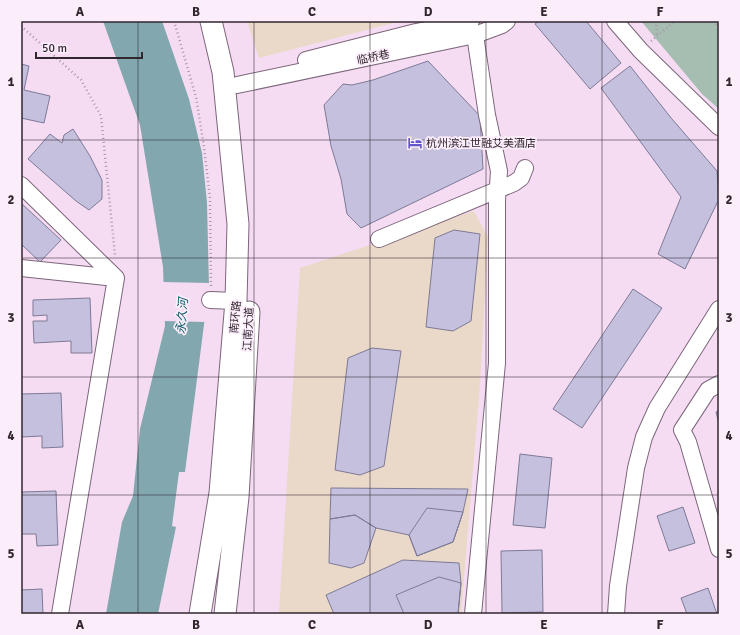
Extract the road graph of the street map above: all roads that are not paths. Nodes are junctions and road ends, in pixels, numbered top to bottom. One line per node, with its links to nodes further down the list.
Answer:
1 (211, 21): 15 (main road, 南环路)
2 (225, 21): 6 (main road, 江南大道)
3 (615, 21): 7 (street)
4 (503, 22): 5 (street, 临桥巷)
5 (473, 28): 6 (street, 临桥巷); 10 (street)
6 (237, 80): 21 (main road, 江南大道)
7 (719, 127)
8 (525, 168): 10 (street)
9 (21, 185): 13 (street)
10 (497, 190): 11 (street); 22 (street)
11 (379, 239)
12 (21, 268): 13 (street)
13 (116, 278): 19 (street)
14 (210, 293): 15 (street)
15 (236, 301): 20 (main road, 南环路)
16 (719, 309): 23 (street)
17 (719, 384): 18 (street)
18 (719, 549)
19 (60, 614)
20 (200, 614)
21 (225, 614)
22 (473, 614)
23 (616, 614)

